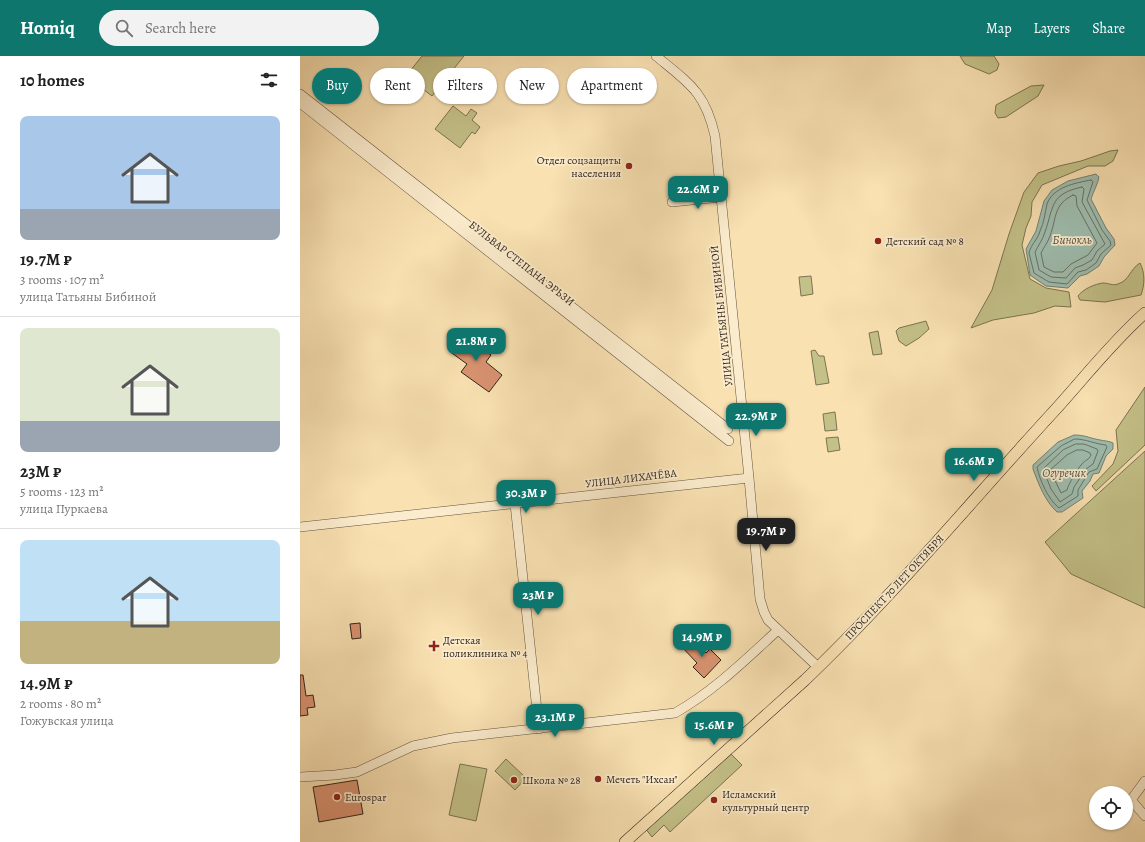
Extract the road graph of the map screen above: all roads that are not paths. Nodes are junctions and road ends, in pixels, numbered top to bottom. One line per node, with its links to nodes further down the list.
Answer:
1 (656, 56): 4 (street, УЛИЦА ТАТЬЯНЫ БИБИНОЙ)
2 (300, 94): 7 (street, БУЛЬВАР СТЕПАНА ЭРЬЗИ)
3 (300, 104): 8 (street, БУЛЬВАР СТЕПАНА ЭРЬЗИ)
4 (722, 197): 5 (street); 9 (street, УЛИЦА ТАТЬЯНЫ БИБИНОЙ)
5 (672, 202)
6 (1145, 313): 13 (main road, ПРОСПЕКТ 70 ЛЕТ ОКТЯБРЯ)
7 (728, 429)
8 (729, 441)
9 (749, 478): 10 (street, УЛИЦА ЛИХАЧЁВА); 12 (street, УЛИЦА ТАТЬЯНЫ БИБИНОЙ)
10 (515, 504): 11 (street, УЛИЦА ЛИХАЧЁВА); 14 (street)
11 (300, 527)
12 (778, 630): 13 (street, УЛИЦА ТАТЬЯНЫ БИБИНОЙ); 14 (street)
13 (818, 667): 18 (main road, ПРОСПЕКТ 70 ЛЕТ ОКТЯБРЯ)
14 (539, 729): 15 (street)
15 (300, 777)
16 (1145, 781): 17 (street)
17 (1145, 816)
18 (625, 842)

